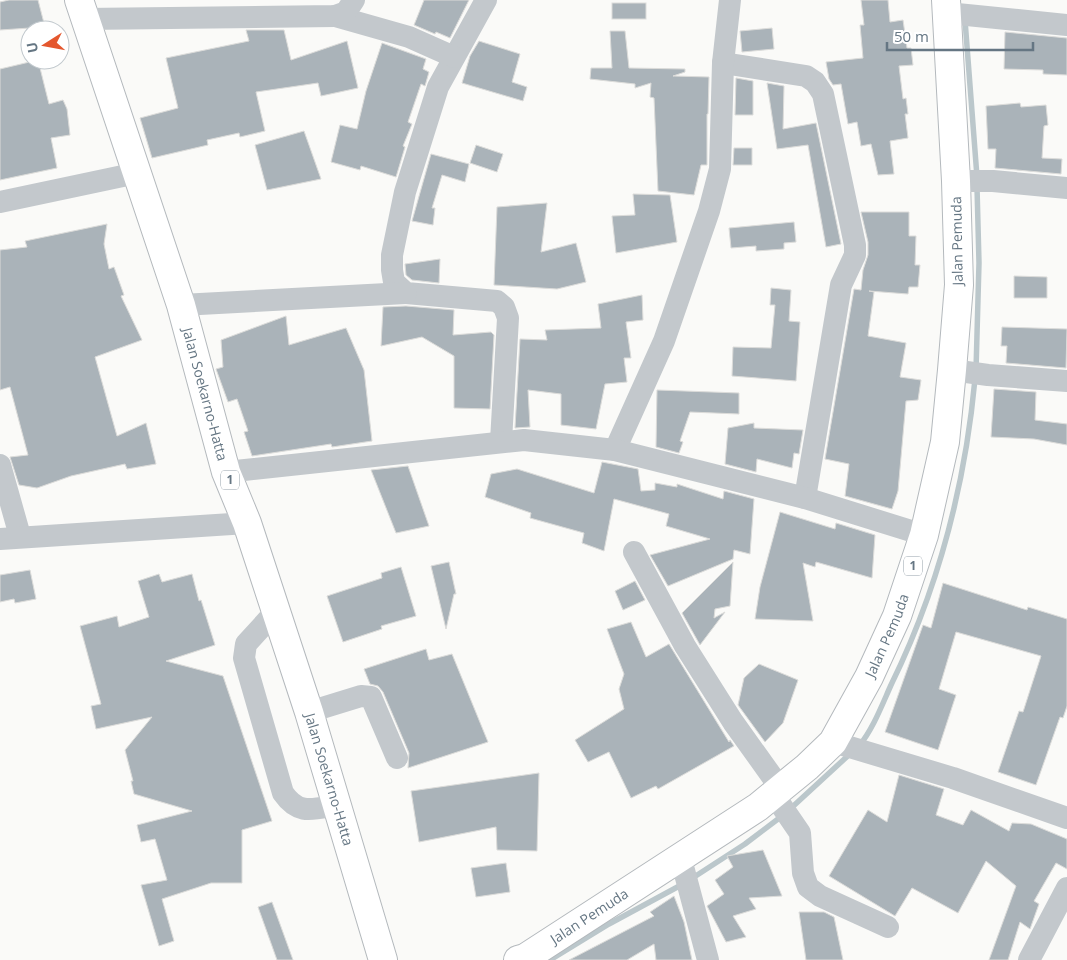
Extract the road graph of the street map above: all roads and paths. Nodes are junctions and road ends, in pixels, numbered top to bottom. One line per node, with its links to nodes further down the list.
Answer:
1 (354, 0): 6 (street)
2 (486, 0): 8 (street)
3 (730, 0): 9 (street)
4 (82, 10): 6 (street); 10 (highway, Jalan Soekarno-Hatta / 1)
5 (955, 10): 7 (street); 11 (highway, Jalan Pemuda / 1)
6 (335, 16): 8 (street)
7 (1067, 25)
8 (454, 57): 14 (street)
9 (723, 63): 19 (street); 22 (street)
10 (137, 173): 13 (street); 15 (highway, Jalan Soekarno-Hatta / 1)
11 (963, 181): 12 (street); 16 (highway, Jalan Pemuda / 1)
12 (1067, 188)
13 (0, 202)
14 (406, 293): 15 (street); 18 (street)
15 (181, 306): 21 (highway, Jalan Soekarno-Hatta / 1)
16 (957, 371): 17 (street); 24 (highway, Jalan Pemuda / 1)
17 (1067, 381)
18 (501, 441): 19 (street); 21 (street)
19 (616, 450): 22 (street)
20 (0, 465): 25 (street)
21 (226, 472): 23 (highway, Jalan Soekarno-Hatta / 1)
22 (805, 498): 24 (street)
23 (247, 523): 25 (street); 27 (highway, Jalan Soekarno-Hatta / 1)
24 (924, 535): 29 (highway, Jalan Pemuda / 1)
25 (10, 538)
26 (634, 552): 31 (street)
27 (276, 611): 28 (highway, Jalan Soekarno-Hatta / 1); 32 (street)
28 (309, 712): 30 (street); 32 (highway, Jalan Soekarno-Hatta / 1)
29 (838, 742): 31 (highway, Jalan Pemuda / 1); 33 (street)
30 (397, 758)
31 (778, 796): 34 (highway, Jalan Pemuda / 1); 36 (street)
32 (338, 805): 38 (highway, Jalan Soekarno-Hatta / 1)
33 (1067, 818)
34 (682, 866): 37 (highway, Jalan Pemuda / 1); 39 (street)
35 (1067, 888): 40 (street)
36 (888, 928)
37 (522, 959)
38 (383, 960)
39 (708, 960)
40 (1030, 960)

